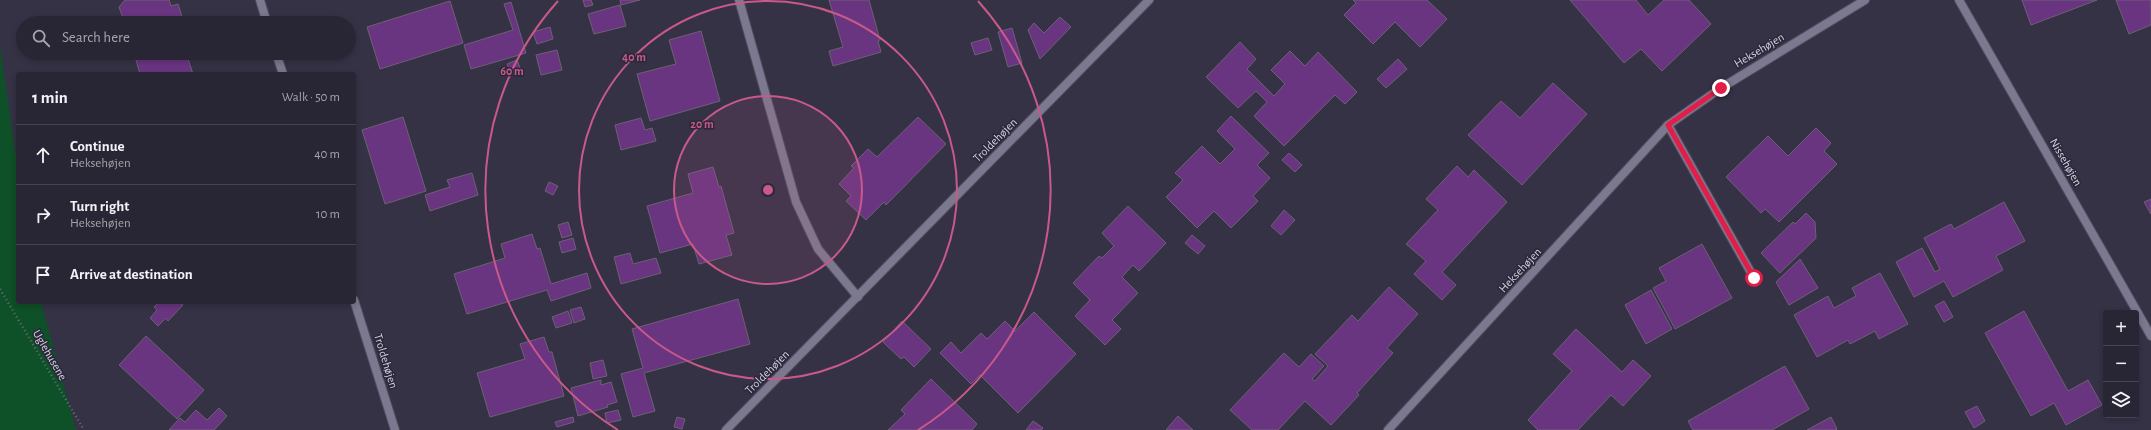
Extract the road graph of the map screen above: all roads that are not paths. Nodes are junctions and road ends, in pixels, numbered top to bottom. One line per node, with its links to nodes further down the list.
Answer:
1 (260, 0): 6 (street)
2 (739, 0): 11 (street)
3 (1149, 0): 11 (street, Troldehøjen)
4 (1865, 0): 9 (street, Heksehøjen)
5 (1959, 0): 13 (street, Nissehøjen)
6 (265, 16)
7 (278, 60): 8 (street)
8 (282, 72)
9 (1668, 125): 10 (street); 16 (street, Heksehøjen)
10 (1754, 278)
11 (858, 296): 15 (street, Troldehøjen)
12 (355, 304): 14 (street, Troldehøjen)
13 (2150, 333)
14 (395, 430)
15 (726, 430)
16 (1388, 430)

